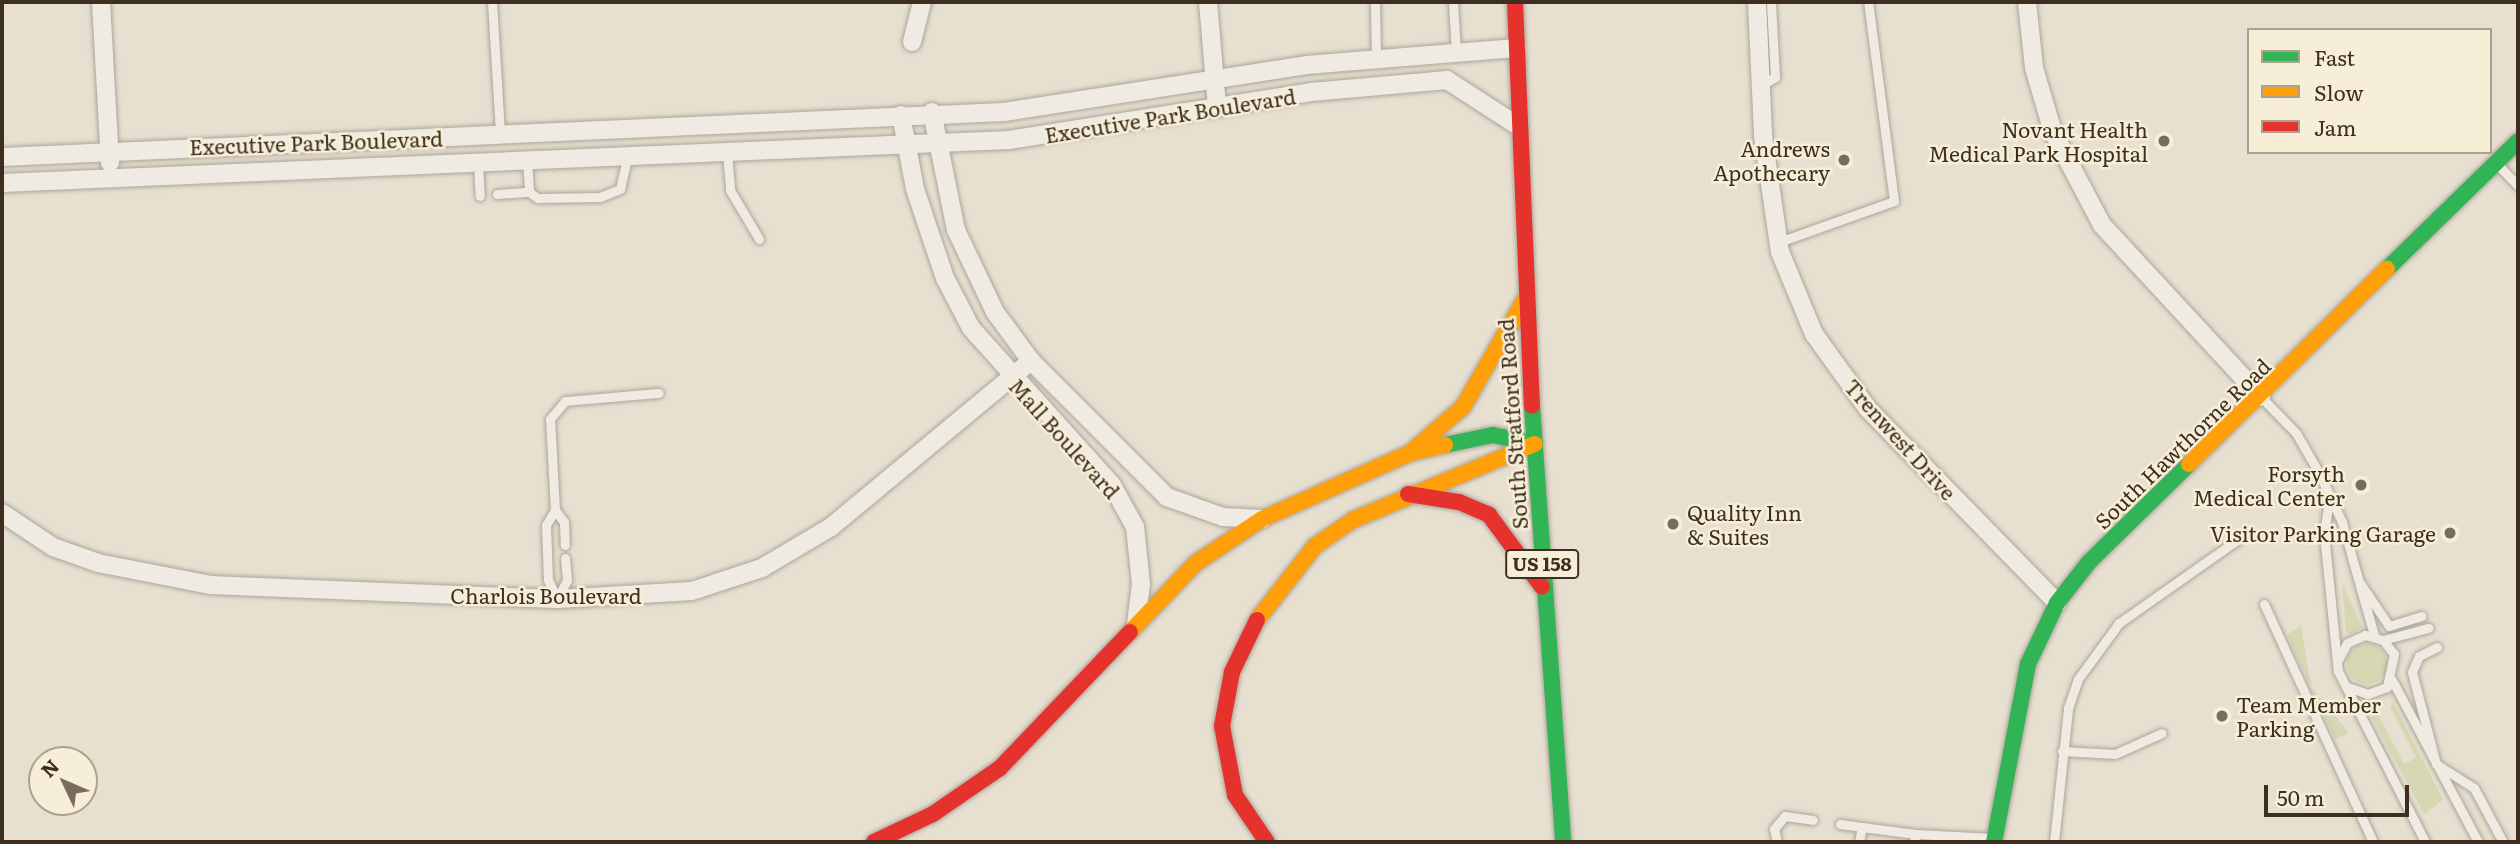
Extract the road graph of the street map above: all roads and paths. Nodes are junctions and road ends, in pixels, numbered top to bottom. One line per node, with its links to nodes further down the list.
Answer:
1 (101, 2): 29 (street)
2 (492, 2): 24 (lane)
3 (922, 2): 12 (street)
4 (1208, 2): 16 (street)
5 (1375, 2): 15 (lane)
6 (1453, 2): 14 (lane)
7 (1515, 2): 13 (main road, South Stratford Road / US 158)
8 (1757, 2): 17 (street, Trenwest Drive)
9 (1771, 2): 17 (lane)
10 (1868, 2): 43 (lane)
11 (2027, 2): 50 (street)
12 (912, 42)
13 (1516, 48): 14 (street, Executive Park Boulevard); 22 (main road, South Stratford Road / US 158)
14 (1456, 53): 15 (street, Executive Park Boulevard)
15 (1376, 57): 16 (street, Executive Park Boulevard)
16 (1212, 81): 18 (street); 19 (street, Executive Park Boulevard)
17 (1763, 84): 43 (street, Trenwest Drive)
18 (1217, 108): 22 (street, Executive Park Boulevard); 25 (street, Executive Park Boulevard)
19 (932, 112): 20 (street, Executive Park Boulevard); 25 (street, Mall Boulevard)
20 (901, 115): 21 (street, Executive Park Boulevard); 27 (street, Mall Boulevard)
21 (810, 121): 23 (street, Executive Park Boulevard); 28 (street)
22 (1515, 124): 46 (main road, South Stratford Road / US 158)
23 (630, 129): 24 (street, Executive Park Boulevard); 32 (street)
24 (500, 134): 29 (street, Executive Park Boulevard)
25 (933, 140): 27 (street, Executive Park Boulevard); 44 (street, Mall Boulevard)
26 (2518, 141): 35 (main road, South Hawthorne Road)
27 (905, 143): 28 (street, Executive Park Boulevard); 45 (street, Mall Boulevard)
28 (811, 149): 30 (street, Executive Park Boulevard)
29 (109, 151): 31 (street, Executive Park Boulevard); 36 (street)
30 (727, 153): 32 (street, Executive Park Boulevard); 42 (lane)
31 (2, 157)
32 (627, 158): 33 (street, Executive Park Boulevard); 39 (lane)
33 (527, 161): 34 (street, Executive Park Boulevard); 39 (lane)
34 (478, 163): 36 (street, Executive Park Boulevard); 41 (lane)
35 (2497, 164): 38 (lane); 50 (main road, South Hawthorne Road)
36 (110, 177): 37 (street, Executive Park Boulevard)
37 (2, 183)
38 (2518, 186)
39 (529, 192): 40 (lane)
40 (497, 194)
41 (480, 195)
42 (759, 239)
43 (1779, 242): 64 (street, Trenwest Drive)
44 (970, 261): 45 (street); 47 (street, Mall Boulevard)
45 (942, 268): 48 (street, Mall Boulevard)
46 (1525, 299): 51 (main road, South Stratford Road / US 158); 52 (main road)
47 (1031, 361): 48 (street, Charlois Boulevard); 57 (street, Mall Boulevard)
48 (1012, 379): 63 (street, Charlois Boulevard); 67 (street, Mall Boulevard)
49 (659, 393): 55 (lane)
50 (2261, 397): 54 (lane); 64 (main road, South Hawthorne Road)
51 (1535, 444): 52 (main road); 53 (main road); 62 (main road, South Stratford Road / US 158)
52 (1410, 453): 57 (main road)
53 (1408, 494): 62 (main road); 85 (main road)
54 (2329, 499): 61 (lane); 72 (lane)
55 (555, 510): 59 (lane); 63 (lane)
56 (2, 513): 63 (street, Charlois Boulevard)
57 (1262, 519): 67 (main road)
58 (2237, 540): 77 (lane)
59 (565, 545)
60 (565, 558): 63 (lane)
61 (2359, 581): 66 (lane); 69 (lane)
62 (1544, 591): 86 (main road, South Stratford Road / US 158)
63 (558, 599)
64 (2057, 603): 83 (main road, South Hawthorne Road)
65 (2264, 604): 90 (lane)
66 (2422, 616)
67 (1136, 624): 84 (main road)
68 (2428, 628): 69 (lane)
69 (2378, 637): 72 (lane); 73 (lane)
70 (2437, 647): 71 (lane)
71 (2418, 656): 73 (lane); 78 (lane)
72 (2338, 661): 75 (lane)
73 (2396, 670): 74 (lane)
74 (2392, 680): 75 (lane); 78 (lane)
75 (2342, 681): 91 (lane)
76 (2162, 733): 77 (lane)
77 (2062, 751): 89 (lane)
78 (2436, 764): 92 (lane); 93 (lane)
79 (1812, 820): 87 (lane)
80 (1840, 824): 81 (lane)
81 (1862, 827): 82 (lane); 88 (lane)
82 (1915, 838): 83 (lane)
83 (1994, 840)
84 (874, 842)
85 (1267, 842)
86 (1563, 842)
87 (1777, 842)
88 (1859, 842)
89 (2054, 842)
90 (2374, 842)
91 (2425, 842)
92 (2477, 842)
93 (2503, 842)

